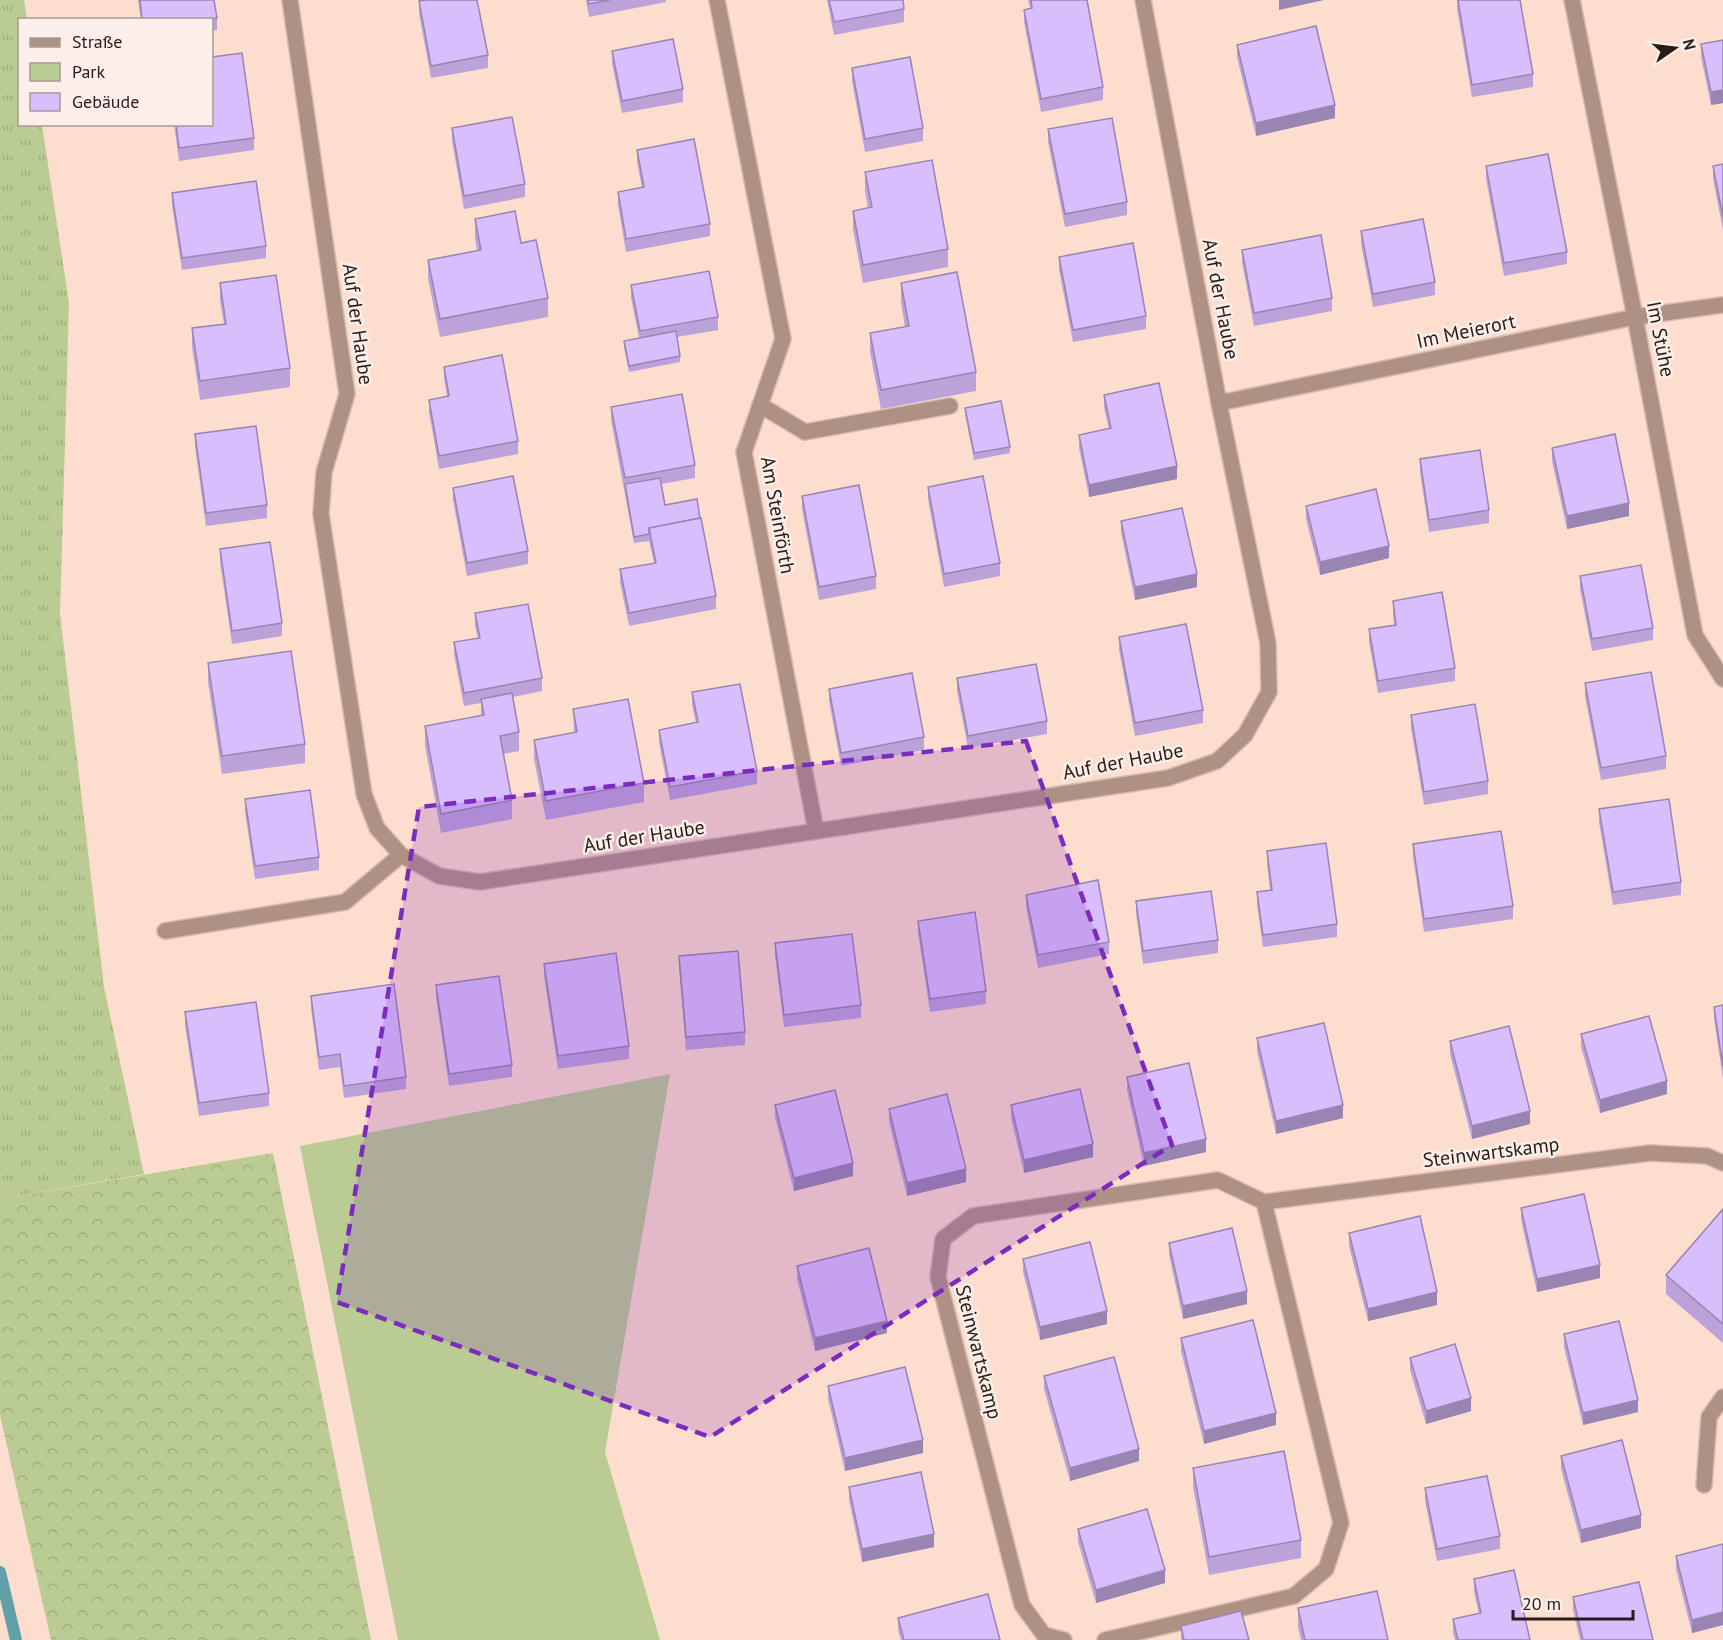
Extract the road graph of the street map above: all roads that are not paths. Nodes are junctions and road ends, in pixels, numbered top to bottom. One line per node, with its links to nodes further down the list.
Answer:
1 (290, 0): 12 (street, Auf der Haube)
2 (717, 0): 8 (street, Am Steinförth)
3 (1143, 0): 7 (street, Auf der Haube)
4 (1572, 0): 6 (street, Im Stühe)
5 (1723, 305): 6 (street, Im Meierort)
6 (1635, 317): 7 (street, Im Meierort); 10 (street, Im Stühe)
7 (1219, 403): 11 (street, Auf der Haube)
8 (760, 405): 9 (street); 11 (street, Am Steinförth)
9 (950, 406)
10 (1723, 679)
11 (816, 831): 12 (street, Auf der Haube)
12 (401, 855): 13 (street)
13 (165, 931)
14 (1723, 1163): 15 (street, Steinwartskamp)
15 (1264, 1202): 18 (street, Steinwartskamp); 19 (street)
16 (1723, 1397): 17 (street)
17 (1704, 1485)
18 (1064, 1640)
19 (1105, 1640)

